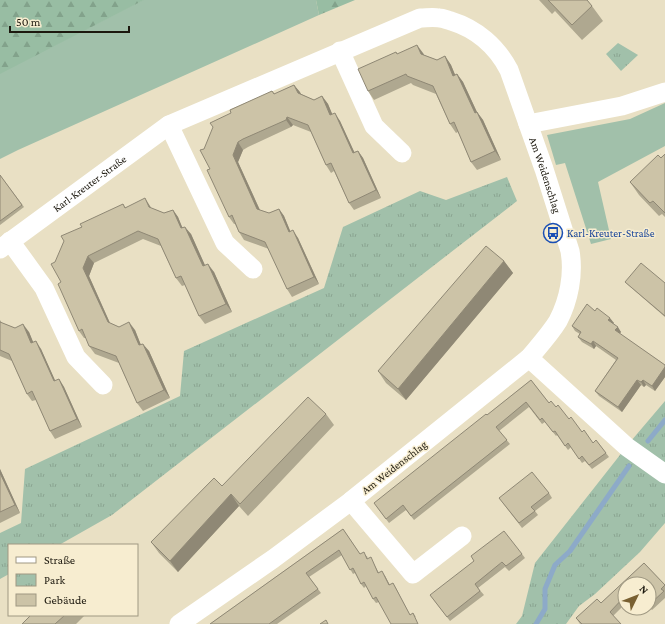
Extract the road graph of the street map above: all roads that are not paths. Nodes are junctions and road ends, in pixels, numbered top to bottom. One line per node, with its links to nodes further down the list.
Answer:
1 (340, 51): 2 (street, Karl-Kreuter-Straße); 5 (street, Karl-Kreuter-Straße); 6 (street)
2 (504, 60): 4 (street, Am Weidenschlag)
3 (665, 92): 4 (street, Am Weidenschlag)
4 (528, 124): 9 (street, Am Weidenschlag)
5 (169, 125): 7 (street, Karl-Kreuter-Straße); 8 (street)
6 (402, 153)
7 (5, 245): 10 (street, Karl-Kreuter-Straße)
8 (253, 269)
9 (529, 358): 11 (street); 12 (street, Am Weidenschlag)
10 (103, 385)
11 (665, 474)
12 (351, 501): 13 (street, Am Weidenschlag); 14 (street, Am Weidenschlag)
13 (462, 536)
14 (179, 624)

